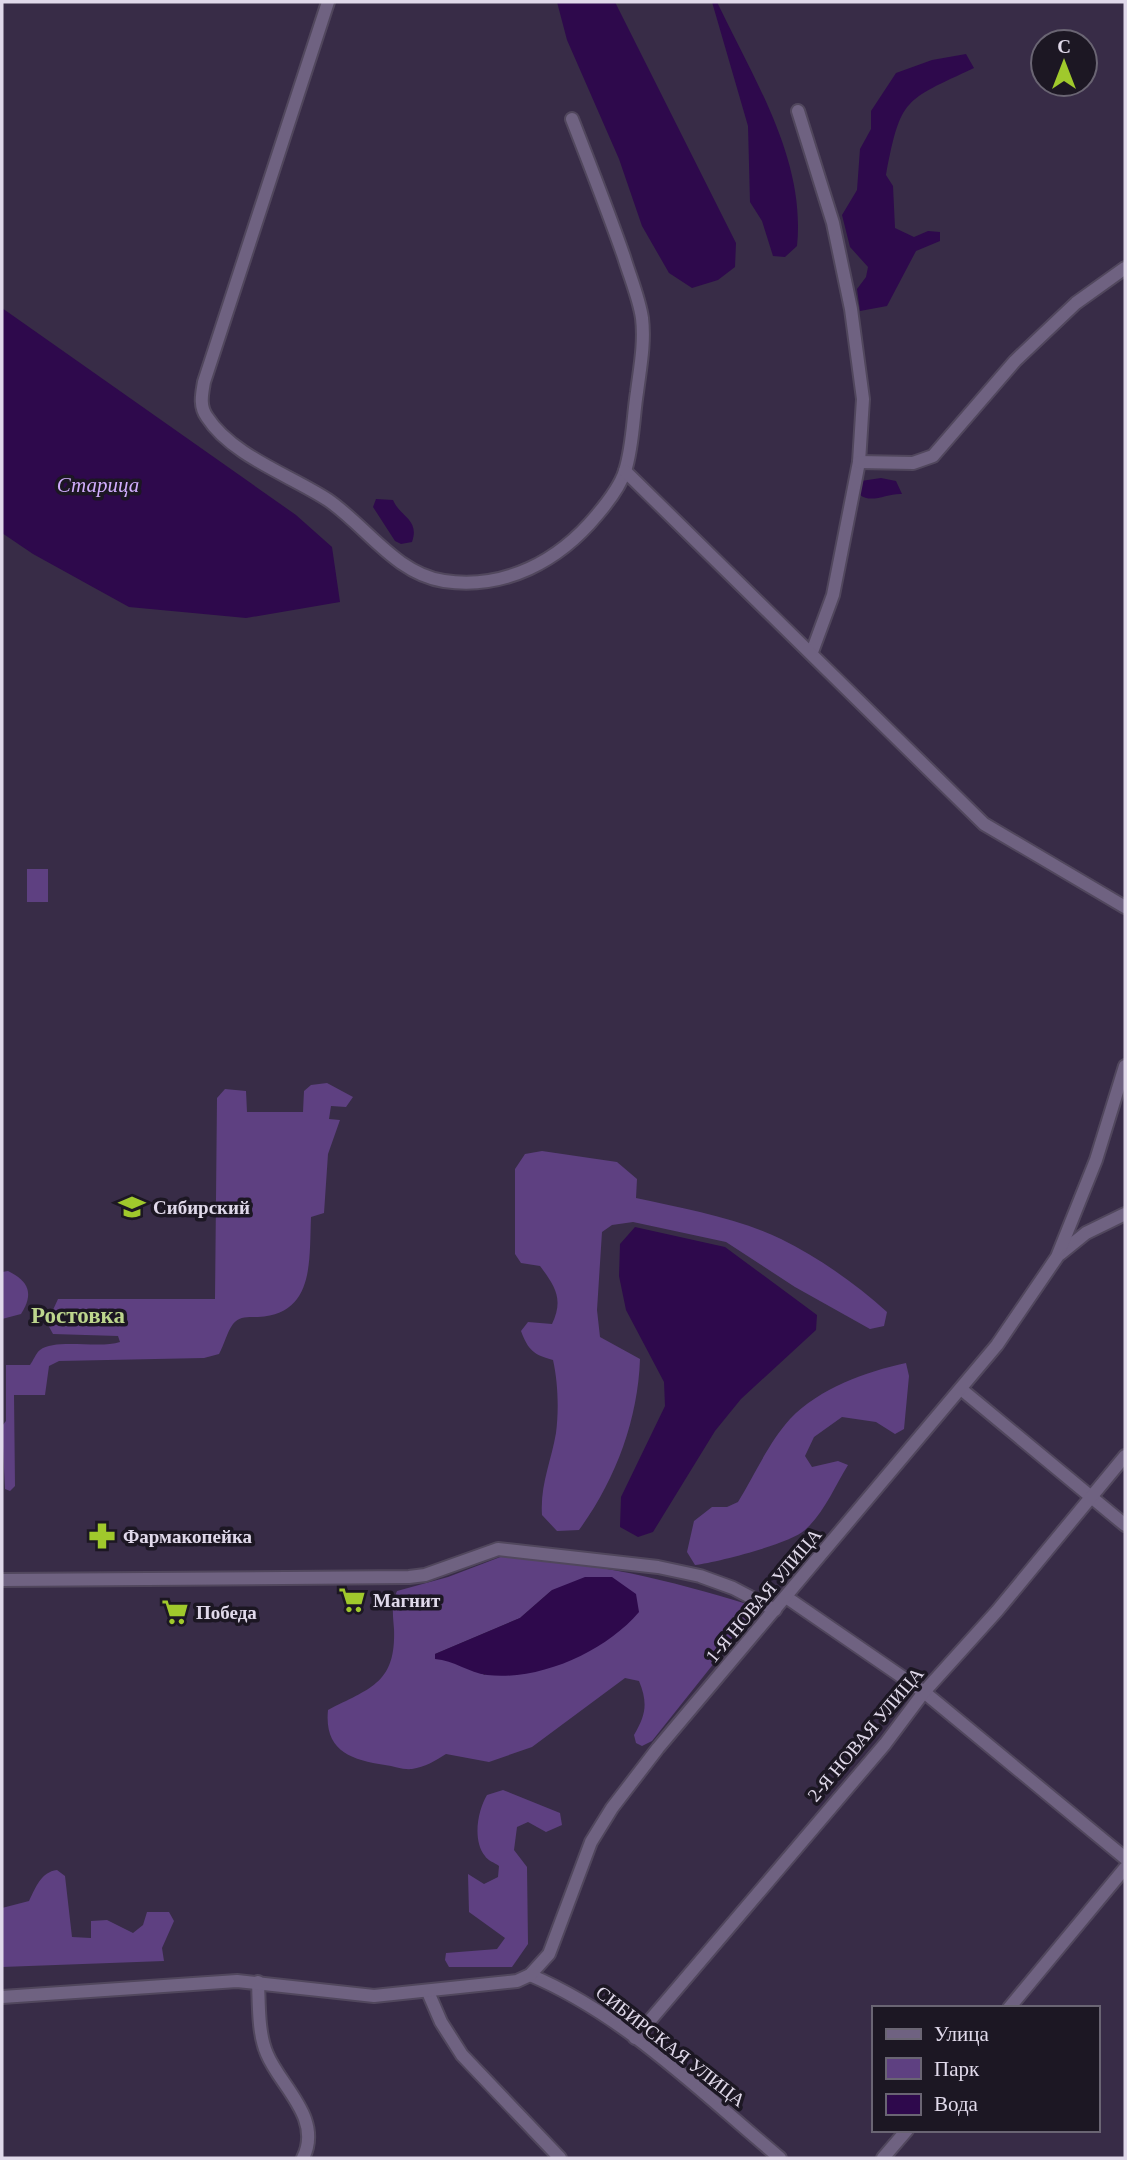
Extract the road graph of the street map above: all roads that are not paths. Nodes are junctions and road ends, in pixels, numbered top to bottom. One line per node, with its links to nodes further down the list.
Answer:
1 (328, 2): 6 (street)
2 (797, 111): 5 (street)
3 (572, 119): 6 (street)
4 (1125, 268): 5 (street)
5 (859, 462): 7 (street)
6 (625, 471): 7 (street)
7 (812, 652): 8 (street)
8 (1125, 907)
9 (1125, 1066): 11 (street)
10 (1125, 1214): 11 (street)
11 (1057, 1256): 12 (street, 1-Я НОВАЯ УЛИЦА)
12 (961, 1389): 14 (street); 17 (street, 1-Я НОВАЯ УЛИЦА)
13 (1125, 1456): 14 (street, 2-Я НОВАЯ УЛИЦА)
14 (1090, 1497): 15 (street); 19 (street, 2-Я НОВАЯ УЛИЦА)
15 (1125, 1525)
16 (2, 1580): 18 (street)
17 (786, 1597): 18 (street, 1-Я НОВАЯ УЛИЦА); 19 (street)
18 (775, 1610): 22 (street, 1-Я НОВАЯ УЛИЦА)
19 (924, 1692): 20 (street); 27 (street, 2-Я НОВАЯ УЛИЦА)
20 (1125, 1858)
21 (1125, 1868): 26 (street)
22 (530, 1975): 24 (street); 27 (street, СИБИРСКАЯ УЛИЦА)
23 (257, 1982): 24 (street); 25 (street); 29 (street)
24 (428, 1992): 30 (street)
25 (2, 1997)
26 (1011, 2006)
27 (635, 2038): 31 (street, СИБИРСКАЯ УЛИЦА)
28 (905, 2132): 32 (street)
29 (303, 2158)
30 (560, 2158)
31 (780, 2158)
32 (883, 2158)

